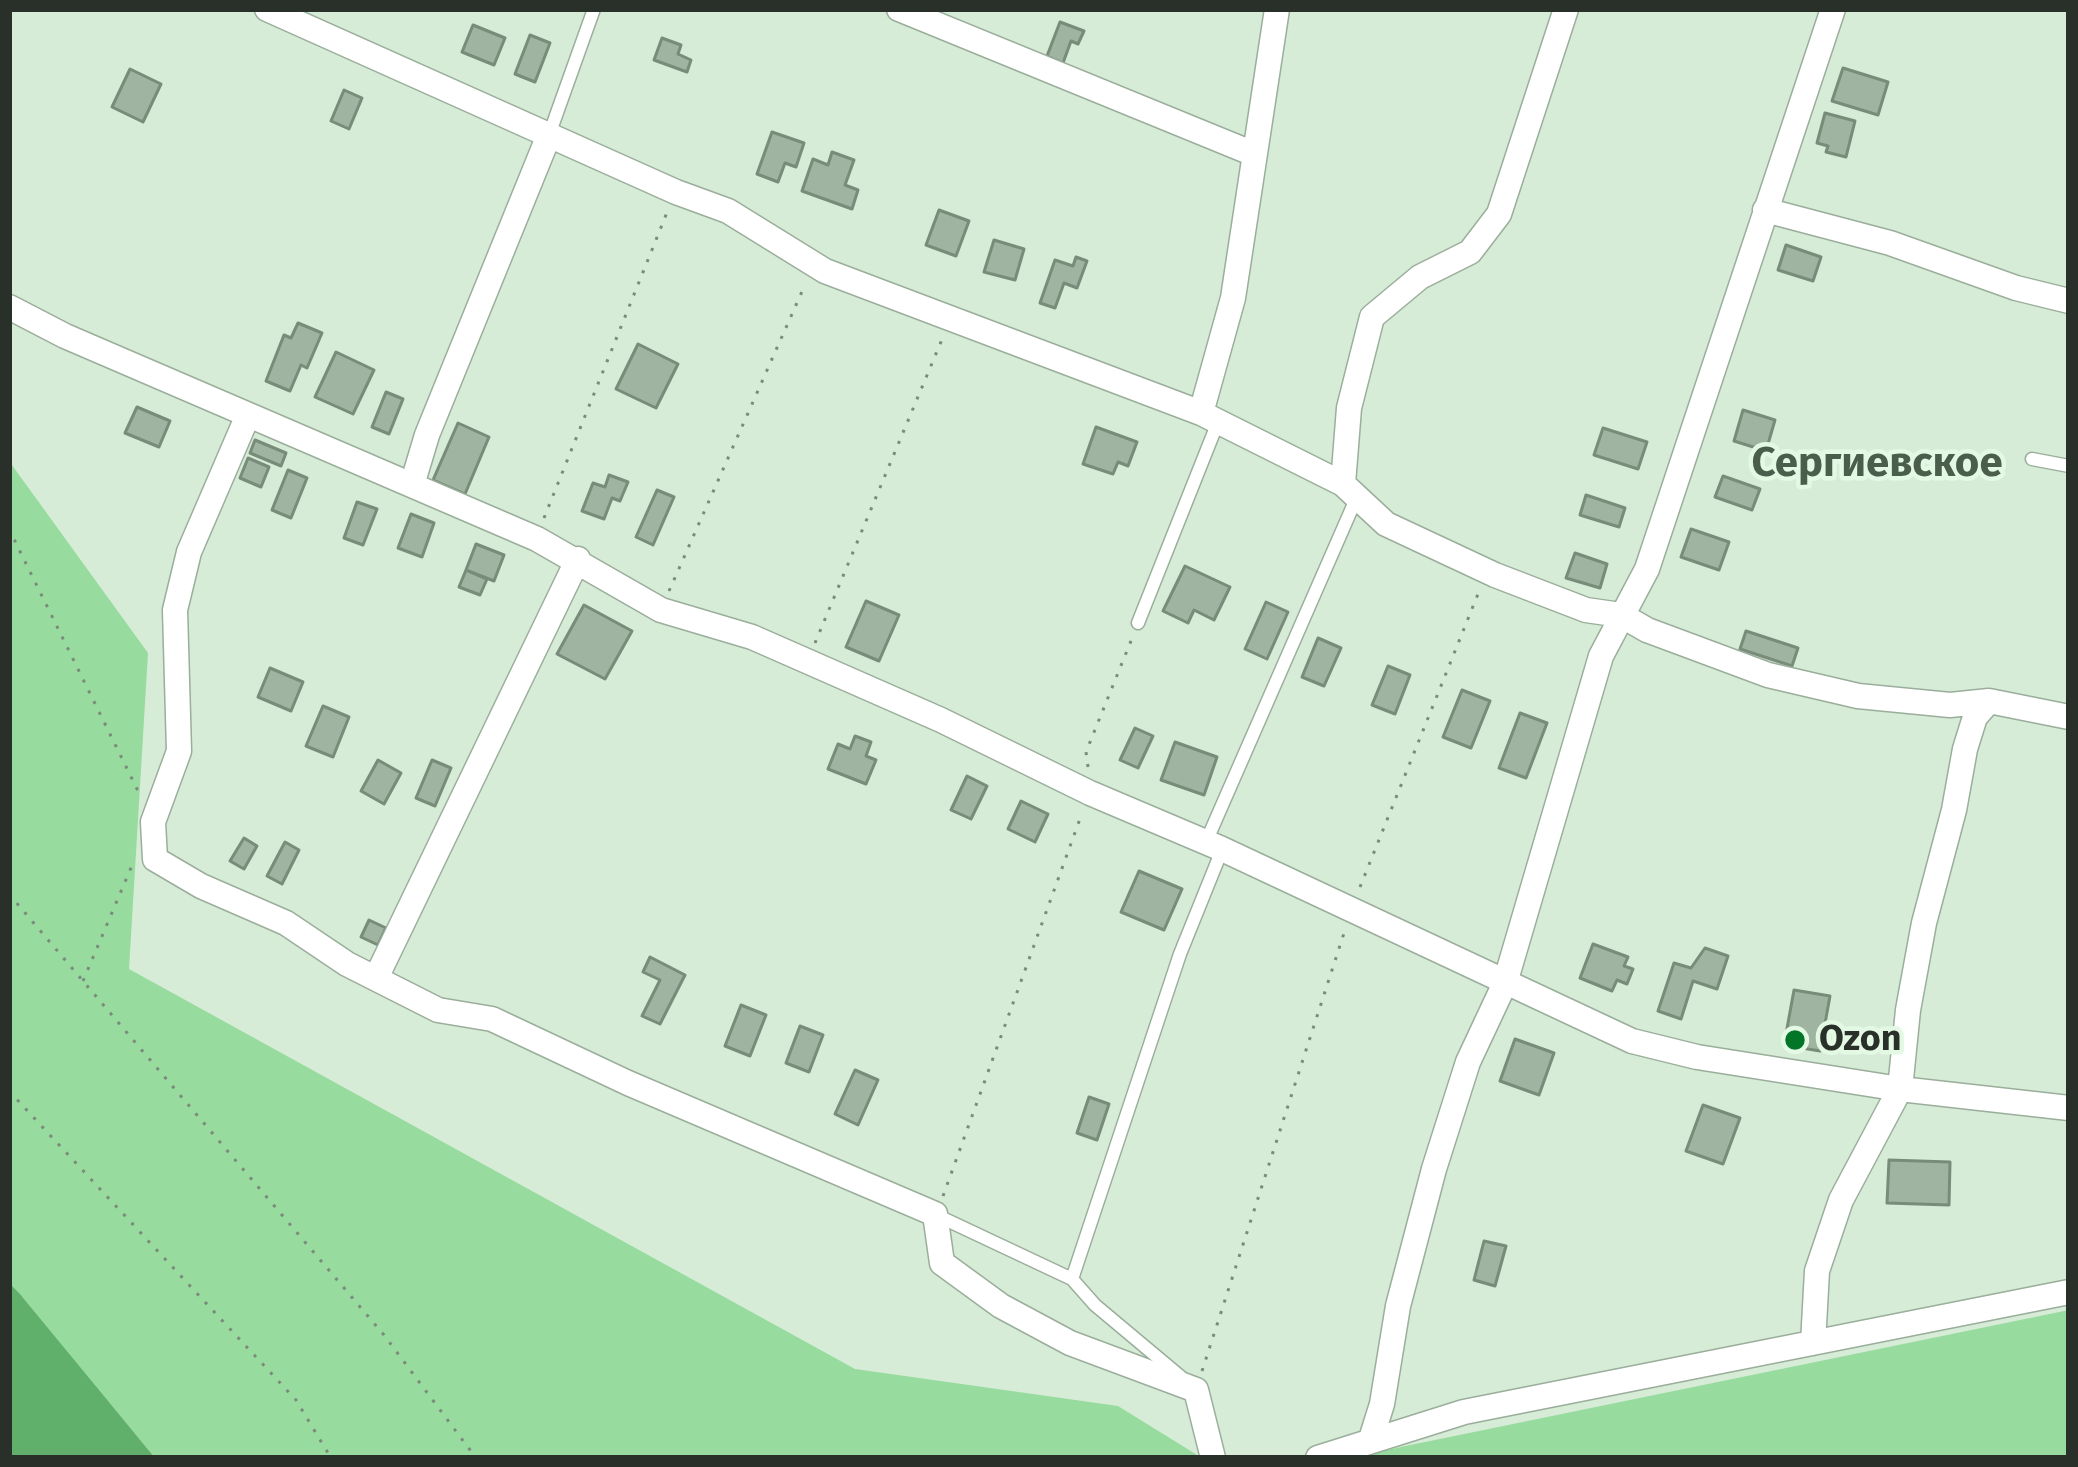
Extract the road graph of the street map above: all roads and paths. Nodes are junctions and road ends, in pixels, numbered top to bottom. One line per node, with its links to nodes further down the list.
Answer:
1 (267, 9): 7 (street)
2 (594, 9): 7 (lane)
3 (899, 9): 8 (street)
4 (1566, 9): 20 (street)
5 (1833, 9): 10 (street)
6 (1272, 12): 8 (street)
7 (550, 135): 9 (street); 19 (street)
8 (1254, 154): 16 (street)
9 (676, 192): 11 (street); 22 (path)
10 (1765, 210): 12 (street); 26 (street)
11 (815, 264): 14 (street); 25 (path)
12 (2069, 301)
13 (9, 308): 15 (street)
14 (950, 318): 16 (street); 28 (path)
15 (248, 415): 19 (street); 32 (street)
16 (1209, 418): 20 (street); 27 (lane)
17 (2032, 459): 18 (lane)
18 (2069, 466)
19 (412, 485): 22 (street)
20 (1350, 492): 24 (street); 33 (lane)
21 (9, 529): 32 (path)
22 (537, 539): 23 (street)
23 (578, 559): 25 (street); 37 (street)
24 (1487, 572): 26 (street); 36 (path)
25 (661, 610): 28 (street)
26 (1621, 615): 29 (street); 39 (street)
27 (1138, 623): 31 (path)
28 (806, 661): 31 (street)
29 (1989, 701): 30 (street); 40 (street)
30 (2069, 716)
31 (1090, 793): 33 (street); 43 (path)
32 (153, 822): 37 (street)
33 (1214, 846): 36 (street); 44 (lane)
34 (136, 855): 38 (path)
35 (9, 894): 38 (path)
36 (1351, 910): 39 (street); 47 (path)
37 (377, 976): 43 (street)
38 (83, 983): 50 (path)
39 (1505, 983): 40 (street); 48 (street)
40 (1900, 1089): 42 (street); 46 (street)
41 (9, 1091): 49 (path)
42 (2069, 1108)
43 (934, 1214): 44 (lane); 47 (street)
44 (1072, 1279): 47 (lane)
45 (2069, 1292): 46 (street)
46 (1813, 1343): 48 (street)
47 (1196, 1390): 51 (street)
48 (1371, 1439): 52 (street)
49 (332, 1458)
50 (476, 1458)
51 (1213, 1458)
52 (1318, 1458)

